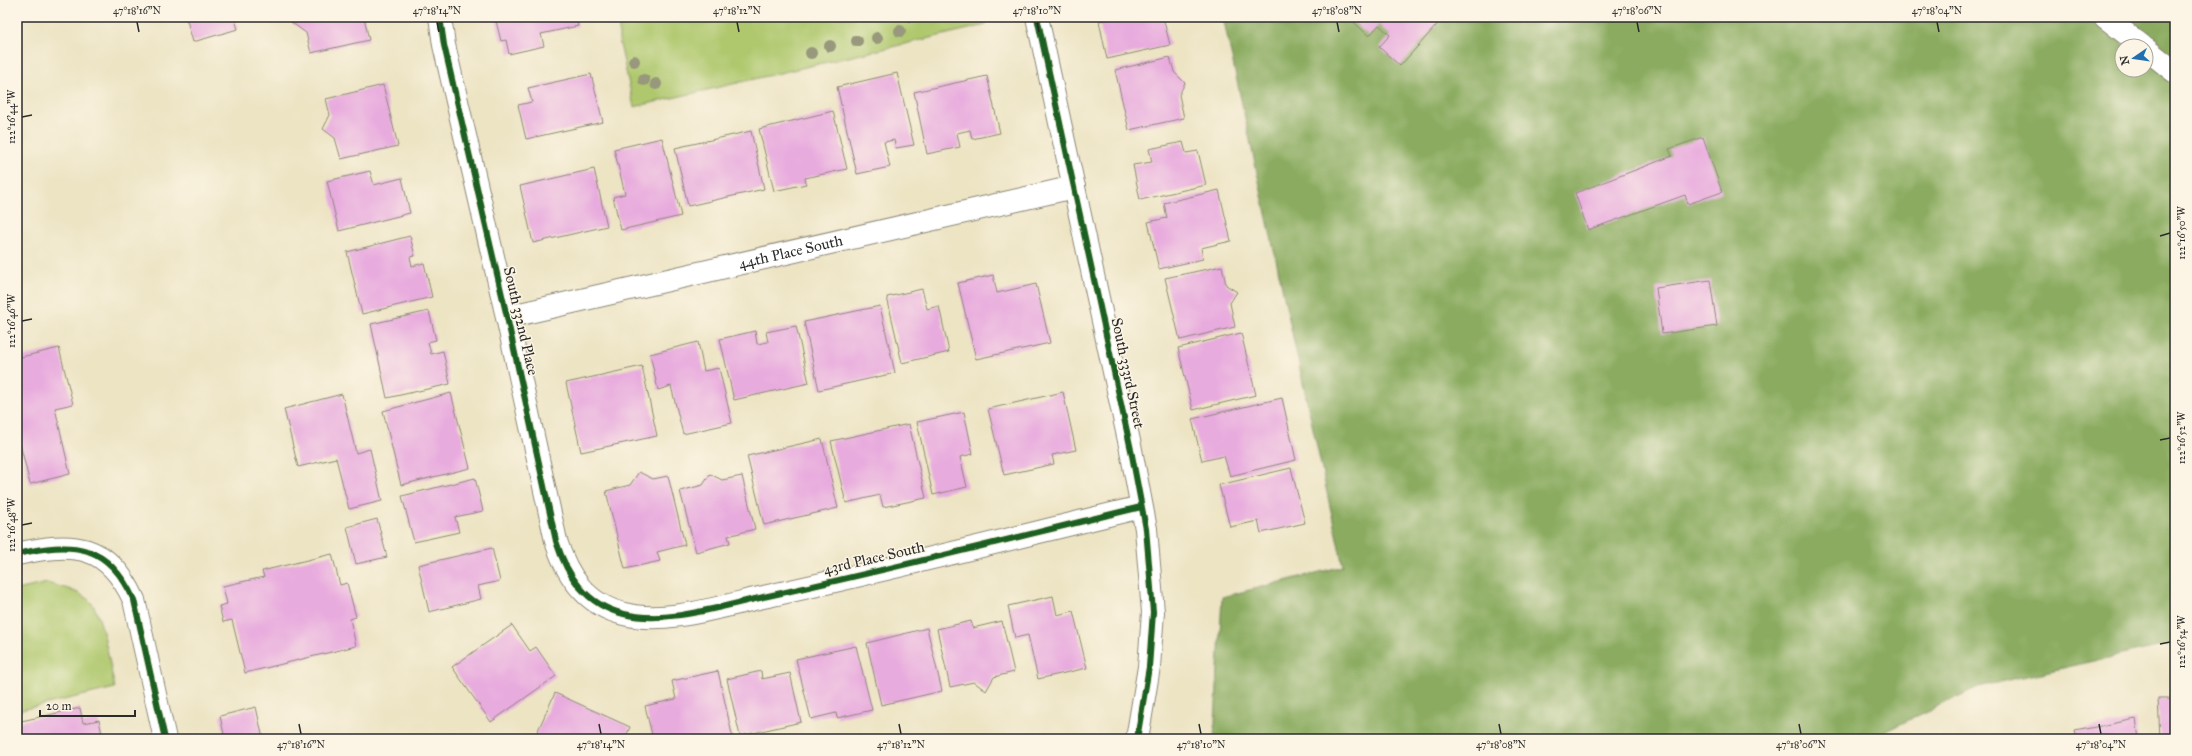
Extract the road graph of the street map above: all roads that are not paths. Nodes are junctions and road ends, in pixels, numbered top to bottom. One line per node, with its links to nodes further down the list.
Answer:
1 (440, 17): 8 (main road, South 332nd Place)
2 (1037, 17): 7 (main road, South 333rd Street)
3 (2105, 17): 4 (main road)
4 (2132, 38)
5 (2154, 55): 6 (main road)
6 (2175, 72)
7 (1074, 186): 8 (main road, 44th Place South); 9 (main road, South 333rd Street)
8 (507, 317): 11 (main road, South 332nd Place)
9 (1141, 508): 11 (main road, 43rd Place South); 13 (main road, South 333rd Street)
10 (17, 554): 12 (main road)
11 (612, 611)
12 (165, 739)
13 (1137, 739)

